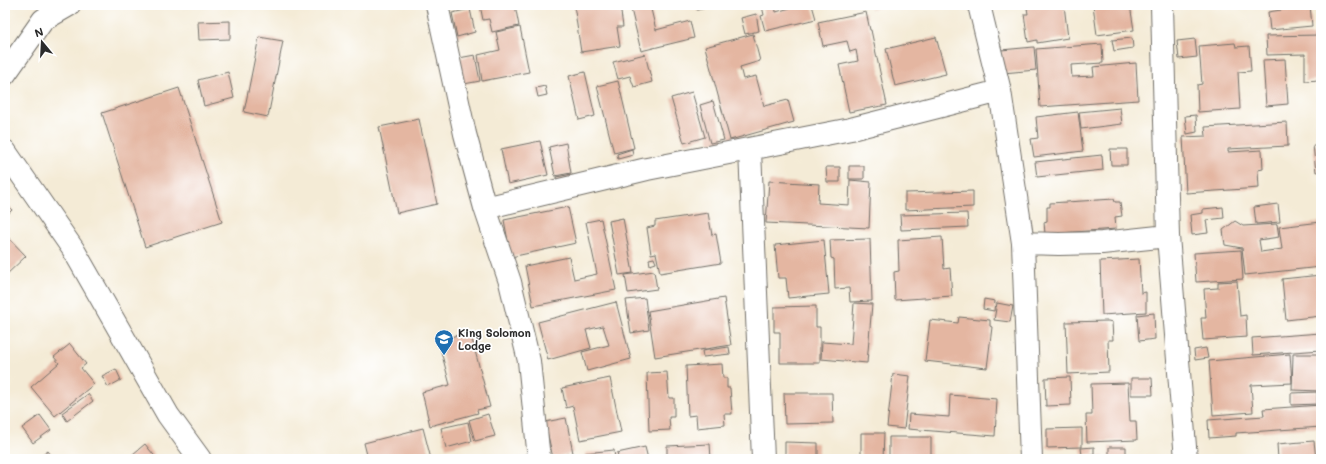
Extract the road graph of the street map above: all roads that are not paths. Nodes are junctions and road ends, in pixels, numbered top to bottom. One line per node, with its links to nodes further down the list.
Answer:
1 (70, 5): 5 (street)
2 (436, 5): 9 (street)
3 (979, 5): 6 (street)
4 (1162, 5): 10 (street)
5 (5, 74)
6 (1000, 91): 7 (street); 11 (street)
7 (750, 150): 9 (street); 14 (street)
8 (5, 151): 12 (street)
9 (485, 208): 13 (street)
10 (1168, 236): 11 (street); 16 (street)
11 (1023, 243): 15 (street)
12 (200, 459)
13 (539, 459)
14 (763, 459)
15 (1031, 459)
16 (1186, 459)

